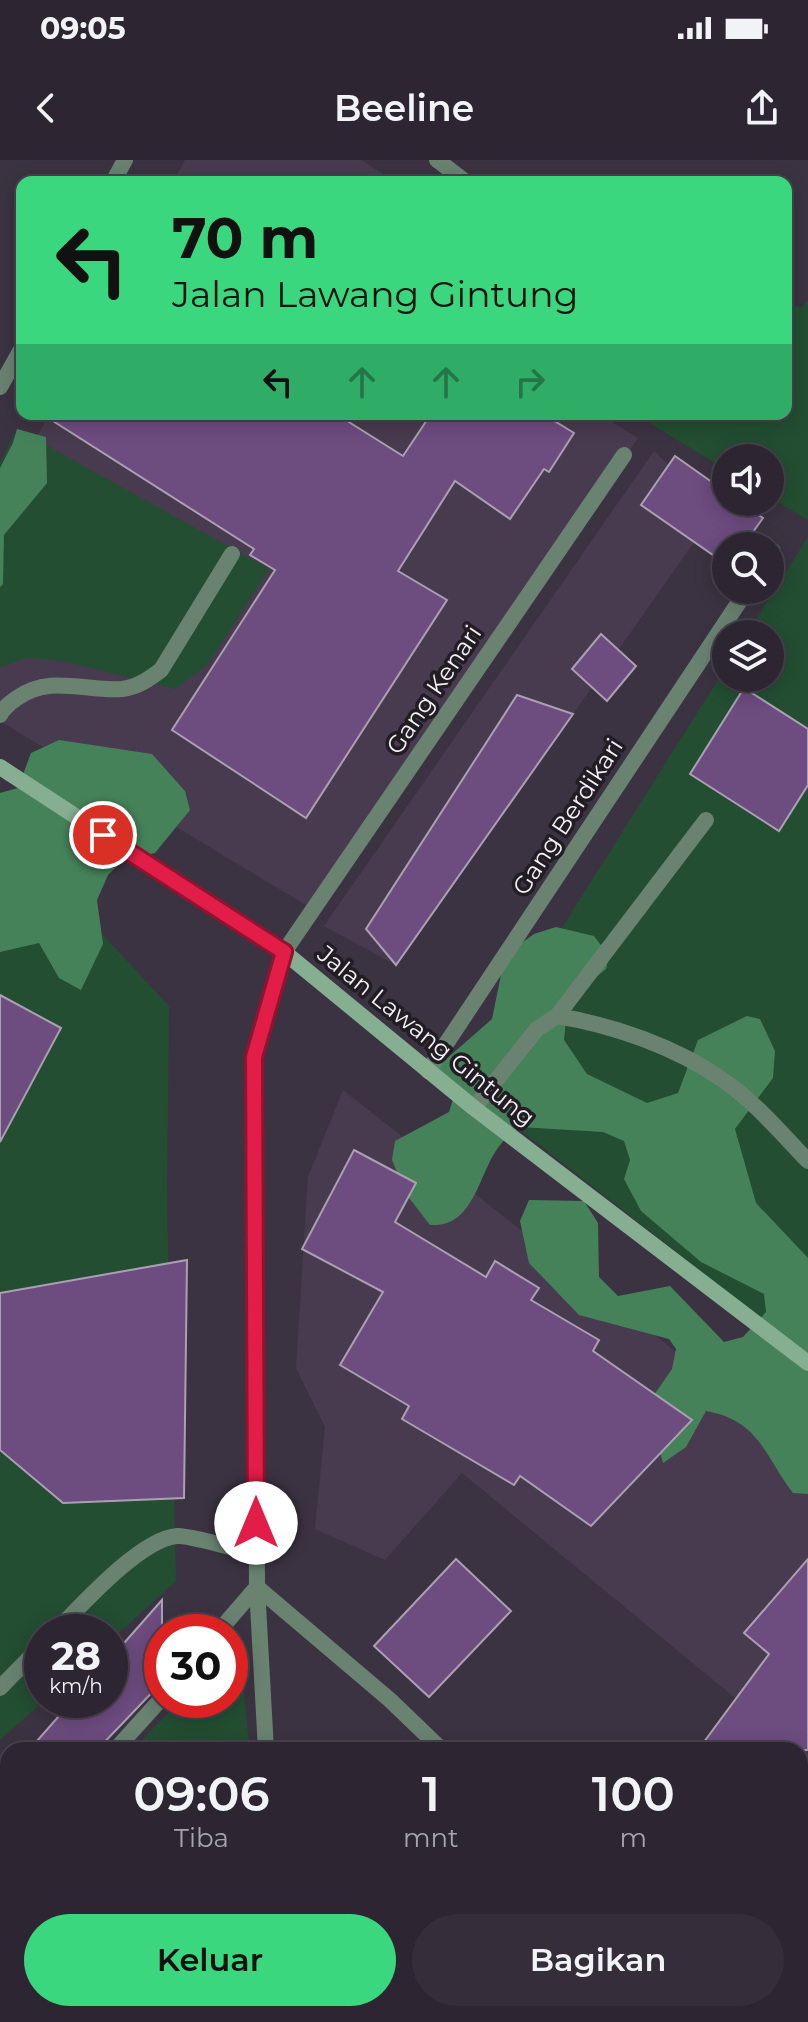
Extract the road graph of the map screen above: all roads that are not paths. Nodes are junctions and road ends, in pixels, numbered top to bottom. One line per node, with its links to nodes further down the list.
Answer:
1 (437, 160): 2 (street)
2 (458, 176)
3 (16, 359): 4 (street)
4 (0, 387)
5 (624, 455): 11 (street, Gang Kenari)
6 (232, 554): 8 (street)
7 (738, 604): 13 (street, Gang Berdikari)
8 (0, 715)
9 (0, 767): 11 (main road, Jalan Lawang Gintung)
10 (706, 820): 12 (street)
11 (284, 952): 13 (main road, Jalan Lawang Gintung); 17 (street, Gang Kenari)
12 (557, 1016): 14 (street); 15 (street)
13 (428, 1071): 14 (main road, Jalan Lawang Gintung)
14 (474, 1108): 16 (main road, Jalan Lawang Gintung)
15 (808, 1161)
16 (808, 1363)
17 (256, 1554): 18 (street, Gang Kenari); 19 (street)
18 (257, 1587): 20 (street); 25 (street, Gang Kenari); 26 (street)
19 (73, 1614)
20 (234, 1614)
21 (24, 1663): 22 (street)
22 (0, 1688)
23 (144, 1718): 24 (street)
24 (122, 1742)
25 (266, 1742)
26 (434, 1742)

